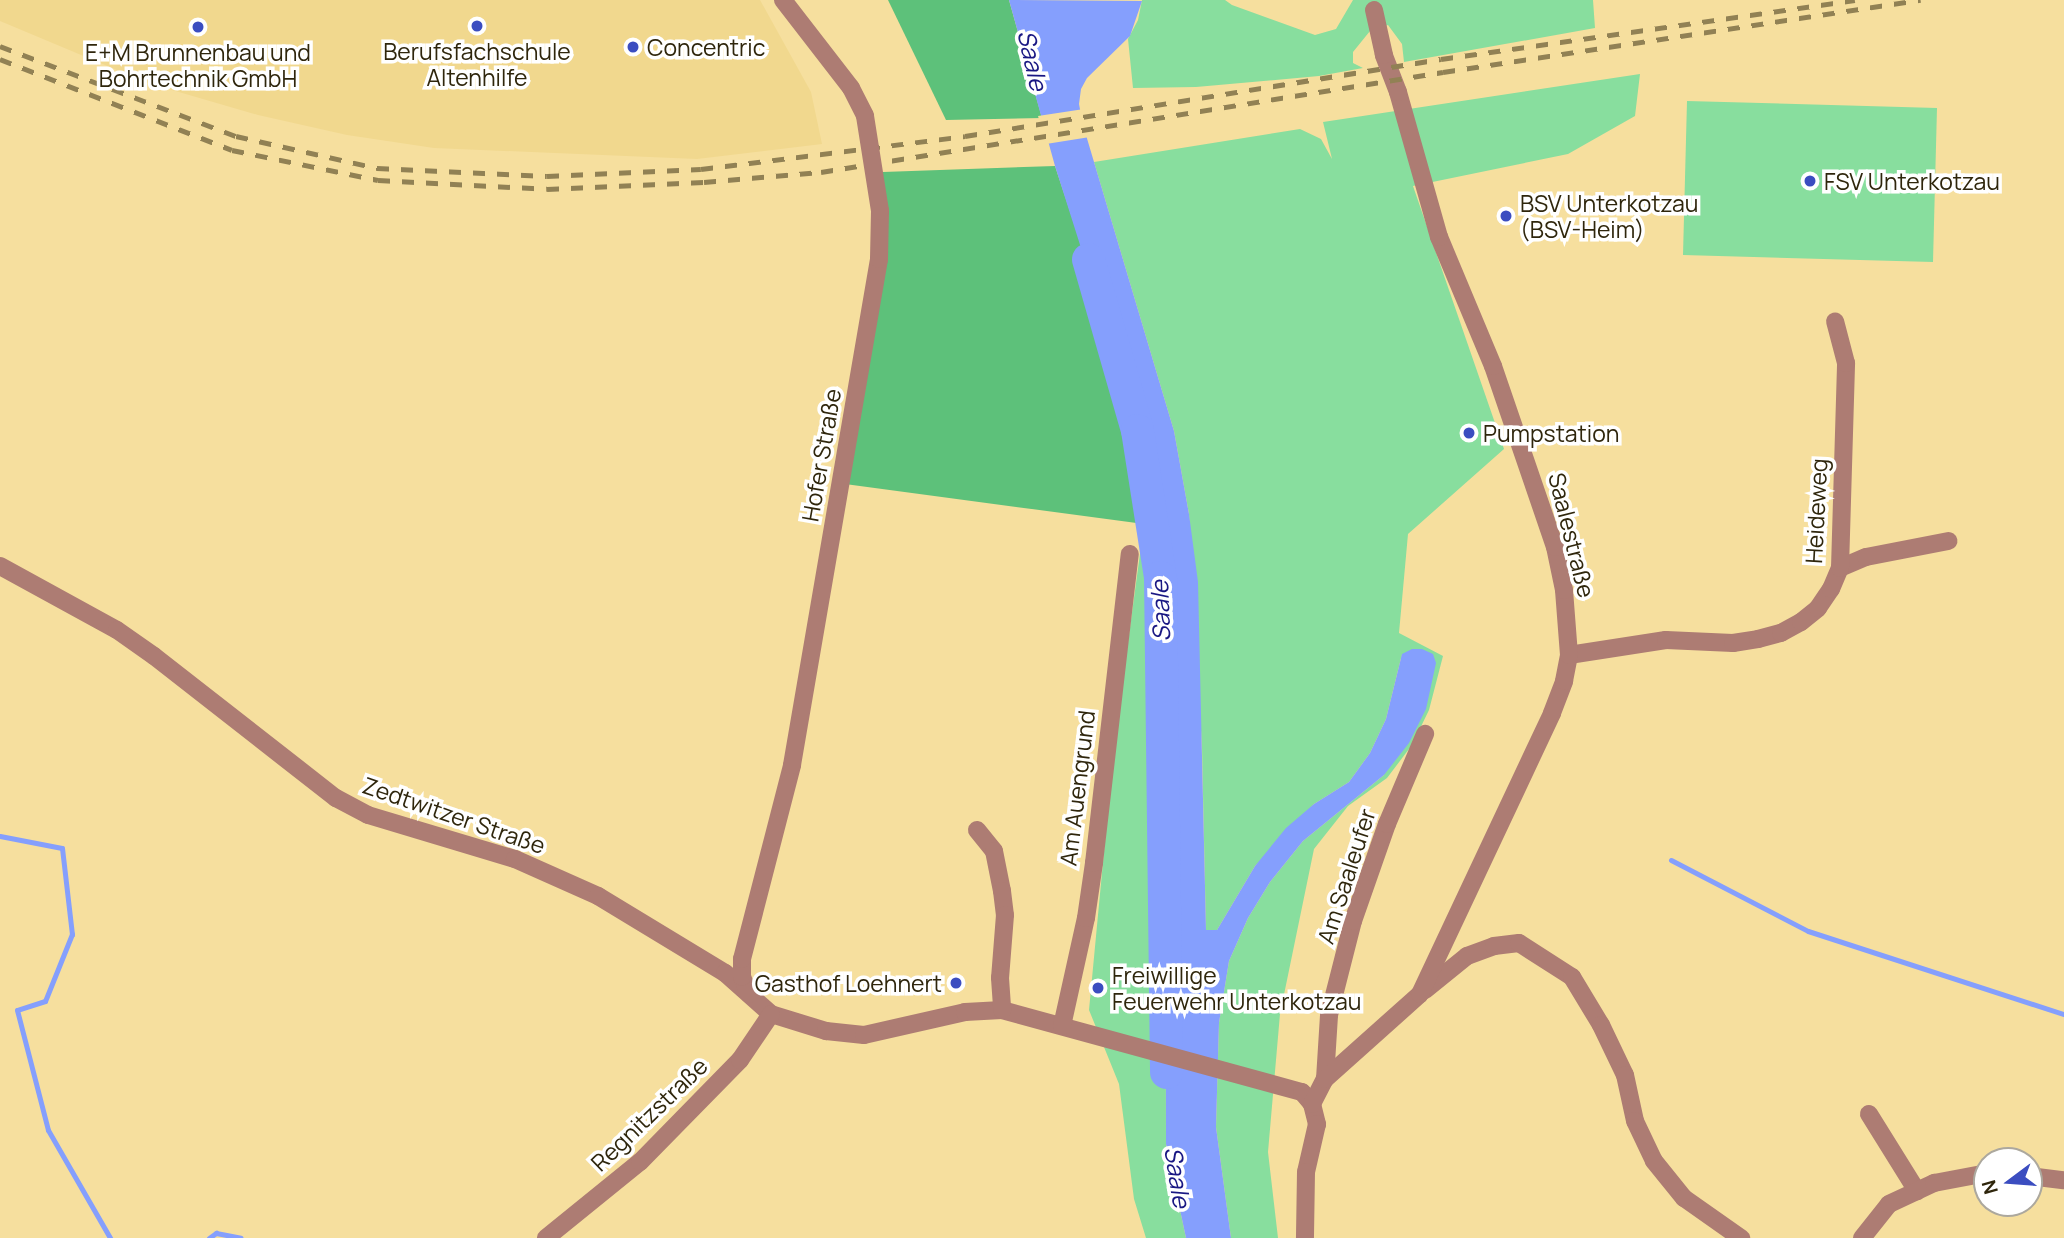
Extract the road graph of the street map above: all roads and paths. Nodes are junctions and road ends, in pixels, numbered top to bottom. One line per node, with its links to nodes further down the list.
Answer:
1 (783, 0): 11 (street, Hofer Straße, bridge)
2 (1374, 10): 8 (street, Saalestraße)
3 (1835, 321): 7 (street, Heideweg)
4 (1948, 541): 7 (street)
5 (1130, 554): 17 (street, Am Auengrund)
6 (0, 566): 12 (street, Zedtwitzer Straße)
7 (1840, 568): 8 (street, Heideweg)
8 (1569, 655): 13 (street, Saalestraße)
9 (1425, 734): 18 (street, Am Saaleufer)
10 (977, 830): 15 (street)
11 (747, 940): 12 (street); 14 (street, Hofer Straße)
12 (710, 964): 14 (street, Zedtwitzer Straße)
13 (1420, 994): 18 (street, Saalestraße); 27 (street)
14 (753, 1001): 16 (street, Zedtwitzer Straße)
15 (1002, 1010): 16 (street, Zedtwitzer Straße); 17 (street, Zedtwitzer Straße)
16 (771, 1014): 25 (street, Regnitzstraße)
17 (1062, 1027): 19 (street, Zedtwitzer Straße)
18 (1325, 1079): 19 (street, Saalestraße)
19 (1312, 1104): 26 (street)
20 (1868, 1114): 24 (street)
21 (1973, 1176): 24 (street)
22 (2043, 1178): 23 (street)
23 (2064, 1180)
24 (1917, 1191): 28 (street)
25 (546, 1238)
26 (1305, 1238)
27 (1741, 1238)
28 (1862, 1238)

